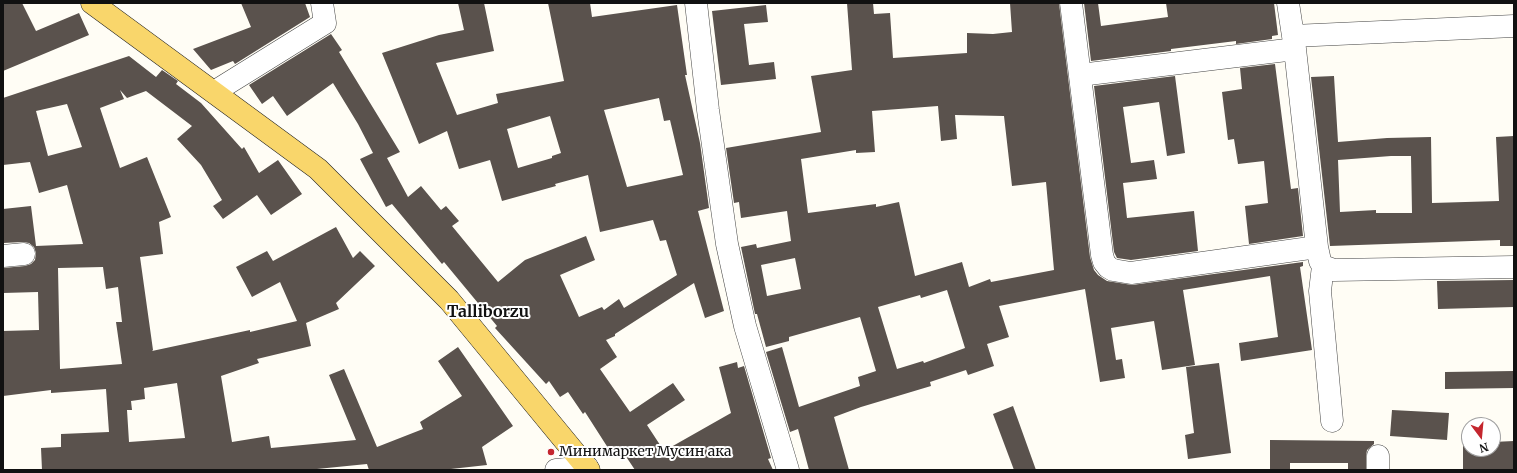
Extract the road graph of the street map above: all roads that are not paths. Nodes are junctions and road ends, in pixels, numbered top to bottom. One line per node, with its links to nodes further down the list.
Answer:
1 (92, 3): 9 (main road)
2 (322, 3): 9 (street)
3 (696, 3): 17 (street)
4 (1070, 3): 8 (street)
5 (1288, 3): 7 (street)
6 (1514, 26): 7 (street)
7 (1294, 43): 8 (street); 12 (street)
8 (1080, 75): 12 (street)
9 (214, 92): 15 (main road)
10 (24, 254): 11 (street)
11 (3, 256)
12 (1320, 257): 13 (street); 14 (street)
13 (1514, 266)
14 (1332, 420)
15 (588, 469): 16 (street)
16 (556, 470)
17 (788, 470)

